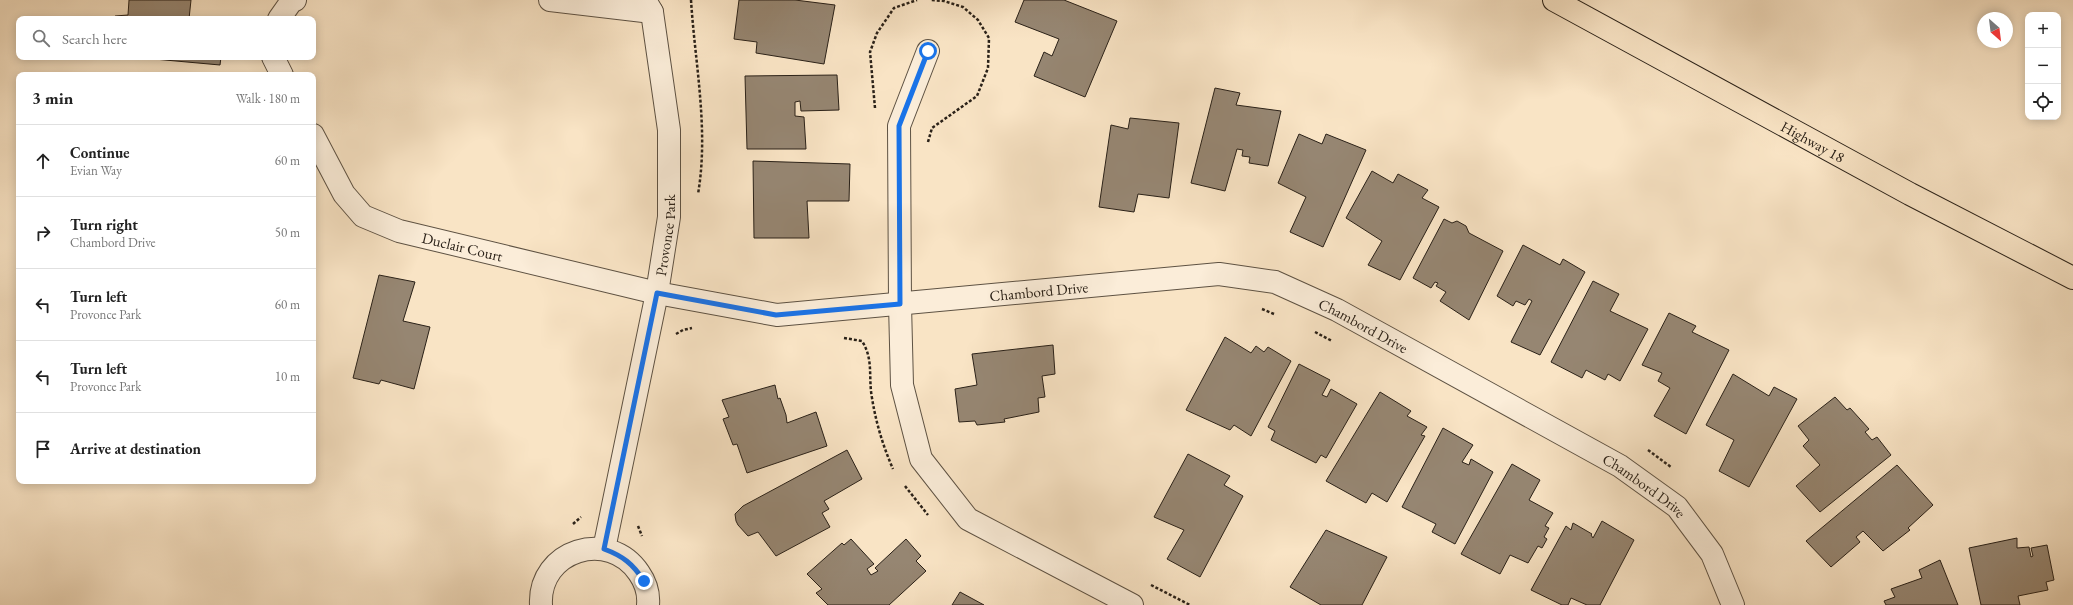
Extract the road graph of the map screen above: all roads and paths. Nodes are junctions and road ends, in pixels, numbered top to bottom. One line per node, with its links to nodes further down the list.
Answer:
1 (295, 0): 7 (street)
2 (550, 0): 6 (street)
3 (691, 0): 13 (path)
4 (917, 0): 11 (path)
5 (1554, 0): 14 (main road, Highway 18)
6 (652, 4): 15 (street, Provonce Park)
7 (282, 16)
8 (928, 51): 16 (street)
9 (274, 60): 10 (street)
10 (280, 72)
11 (875, 111)
12 (316, 141): 15 (street, Duclair Court)
13 (698, 199)
14 (2073, 278)
15 (657, 293): 16 (street, Chambord Drive); 27 (street, Provonce Park)
16 (900, 304): 31 (street); 33 (street, Chambord Drive)
17 (1261, 309): 18 (path)
18 (1280, 316)
19 (695, 328): 21 (path)
20 (1313, 331): 22 (path)
21 (671, 337)
22 (1339, 344)
23 (582, 511): 25 (path)
24 (637, 523): 26 (path)
25 (571, 525)
26 (646, 543)
27 (604, 549): 29 (street); 30 (street)
28 (1145, 581): 32 (path)
29 (541, 605)
30 (648, 605)
31 (1132, 605)
32 (1190, 605)
33 (1733, 605)

